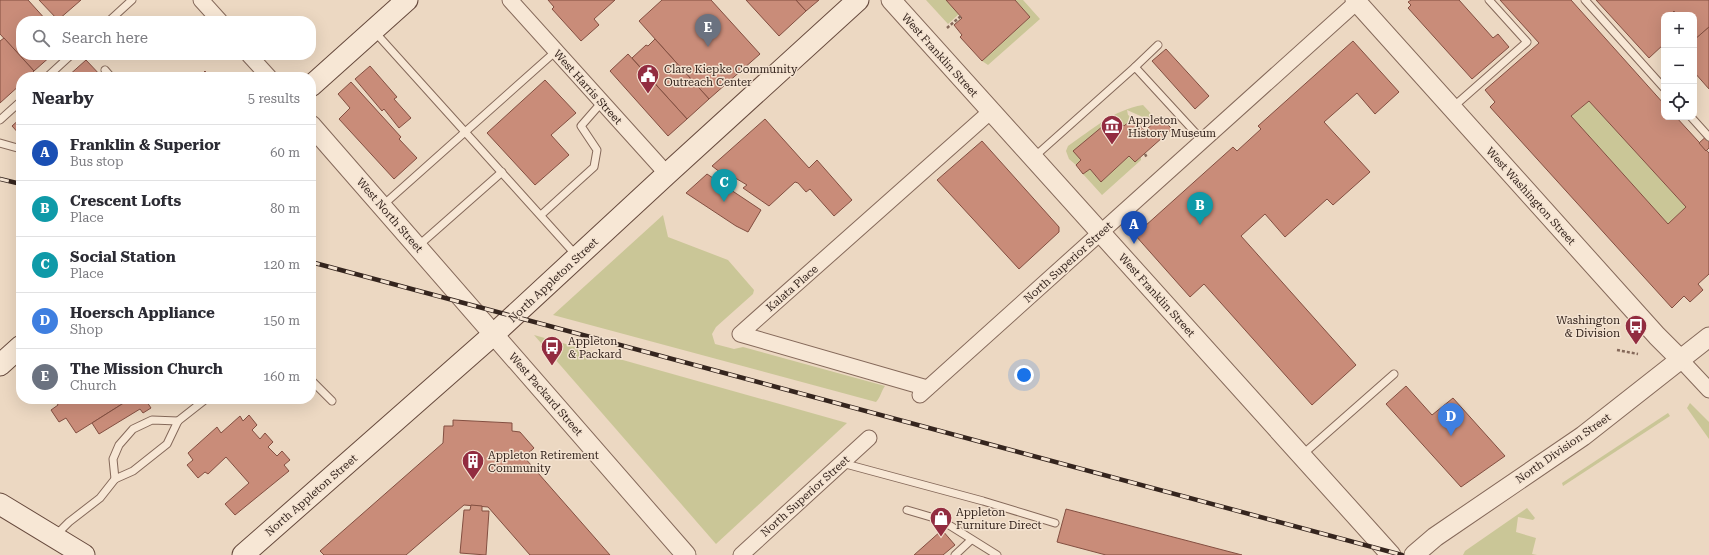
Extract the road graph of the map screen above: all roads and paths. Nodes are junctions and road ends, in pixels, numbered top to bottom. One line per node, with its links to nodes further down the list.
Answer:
1 (132, 0): 10 (lane)
2 (201, 0): 11 (street)
3 (407, 0): 14 (main road)
4 (510, 0): 16 (street, West Harris Street)
5 (858, 0): 40 (main road, North Appleton Street)
6 (891, 0): 27 (street, West Franklin Street)
7 (1489, 0): 26 (lane)
8 (1585, 0): 23 (lane)
9 (1357, 1): 26 (street, West Washington Street); 33 (street, North Superior Street)
10 (114, 16)
11 (215, 16)
12 (961, 16): 13 (path)
13 (948, 28)
14 (373, 30): 22 (main road); 31 (lane)
15 (1158, 45): 19 (lane)
16 (556, 52): 24 (street, West Harris Street); 31 (lane)
17 (66, 60): 20 (lane)
18 (254, 60): 21 (street)
19 (1135, 67): 33 (lane); 37 (lane)
20 (52, 72)
21 (265, 72)
22 (316, 81)
23 (1661, 85)
24 (602, 102): 40 (street, West Harris Street); 42 (lane)
25 (16, 106): 28 (lane)
26 (1452, 108): 52 (street, West Washington Street)
27 (990, 112): 37 (street, West Franklin Street); 57 (street, Kalata Place)
28 (0, 120)
29 (1694, 120): 32 (lane)
30 (316, 131): 41 (street, West North Street)
31 (465, 132): 39 (lane); 41 (lane)
32 (1709, 137)
33 (1203, 141): 43 (street, North Superior Street)
34 (0, 143): 35 (lane)
35 (16, 148)
36 (1145, 154): 38 (path)
37 (1032, 158): 43 (street, West Franklin Street)
38 (1147, 158)
39 (502, 172): 42 (lane); 44 (lane)
40 (666, 174): 45 (main road, North Appleton Street)
41 (382, 206): 44 (street, West North Street)
42 (540, 215): 45 (lane)
43 (1101, 233): 57 (street, North Superior Street); 62 (street, West Franklin Street)
44 (418, 246): 46 (street, West North Street)
45 (578, 256): 47 (main road, North Appleton Street)
46 (469, 305): 47 (street, West Packard Street)
47 (494, 334): 71 (main road, North Appleton Street); 72 (street, West Packard Street)
48 (1709, 337): 52 (street, North Division Street)
49 (1617, 350): 51 (path)
50 (16, 351): 53 (main road)
51 (1638, 354)
52 (1680, 359): 56 (street, West Washington Street); 77 (street, North Division Street)
53 (0, 365)
54 (1394, 374): 62 (lane)
55 (316, 385): 58 (lane)
56 (1709, 390)
57 (924, 392)
58 (332, 401)
59 (200, 404): 60 (lane)
60 (178, 421): 64 (lane); 64 (lane)
61 (869, 438): 63 (street, North Superior Street)
62 (1302, 455): 76 (street, West Franklin Street)
63 (842, 463): 67 (lane); 73 (street, North Superior Street)
64 (115, 479): 68 (lane)
65 (0, 504): 68 (main road)
66 (907, 510): 69 (lane)
67 (1055, 523)
68 (54, 536): 70 (main road)
69 (971, 540): 74 (lane); 75 (lane)
70 (84, 555)
71 (243, 555)
72 (686, 555)
73 (741, 555)
74 (955, 555)
75 (997, 555)
76 (1391, 555)
77 (1414, 555)

